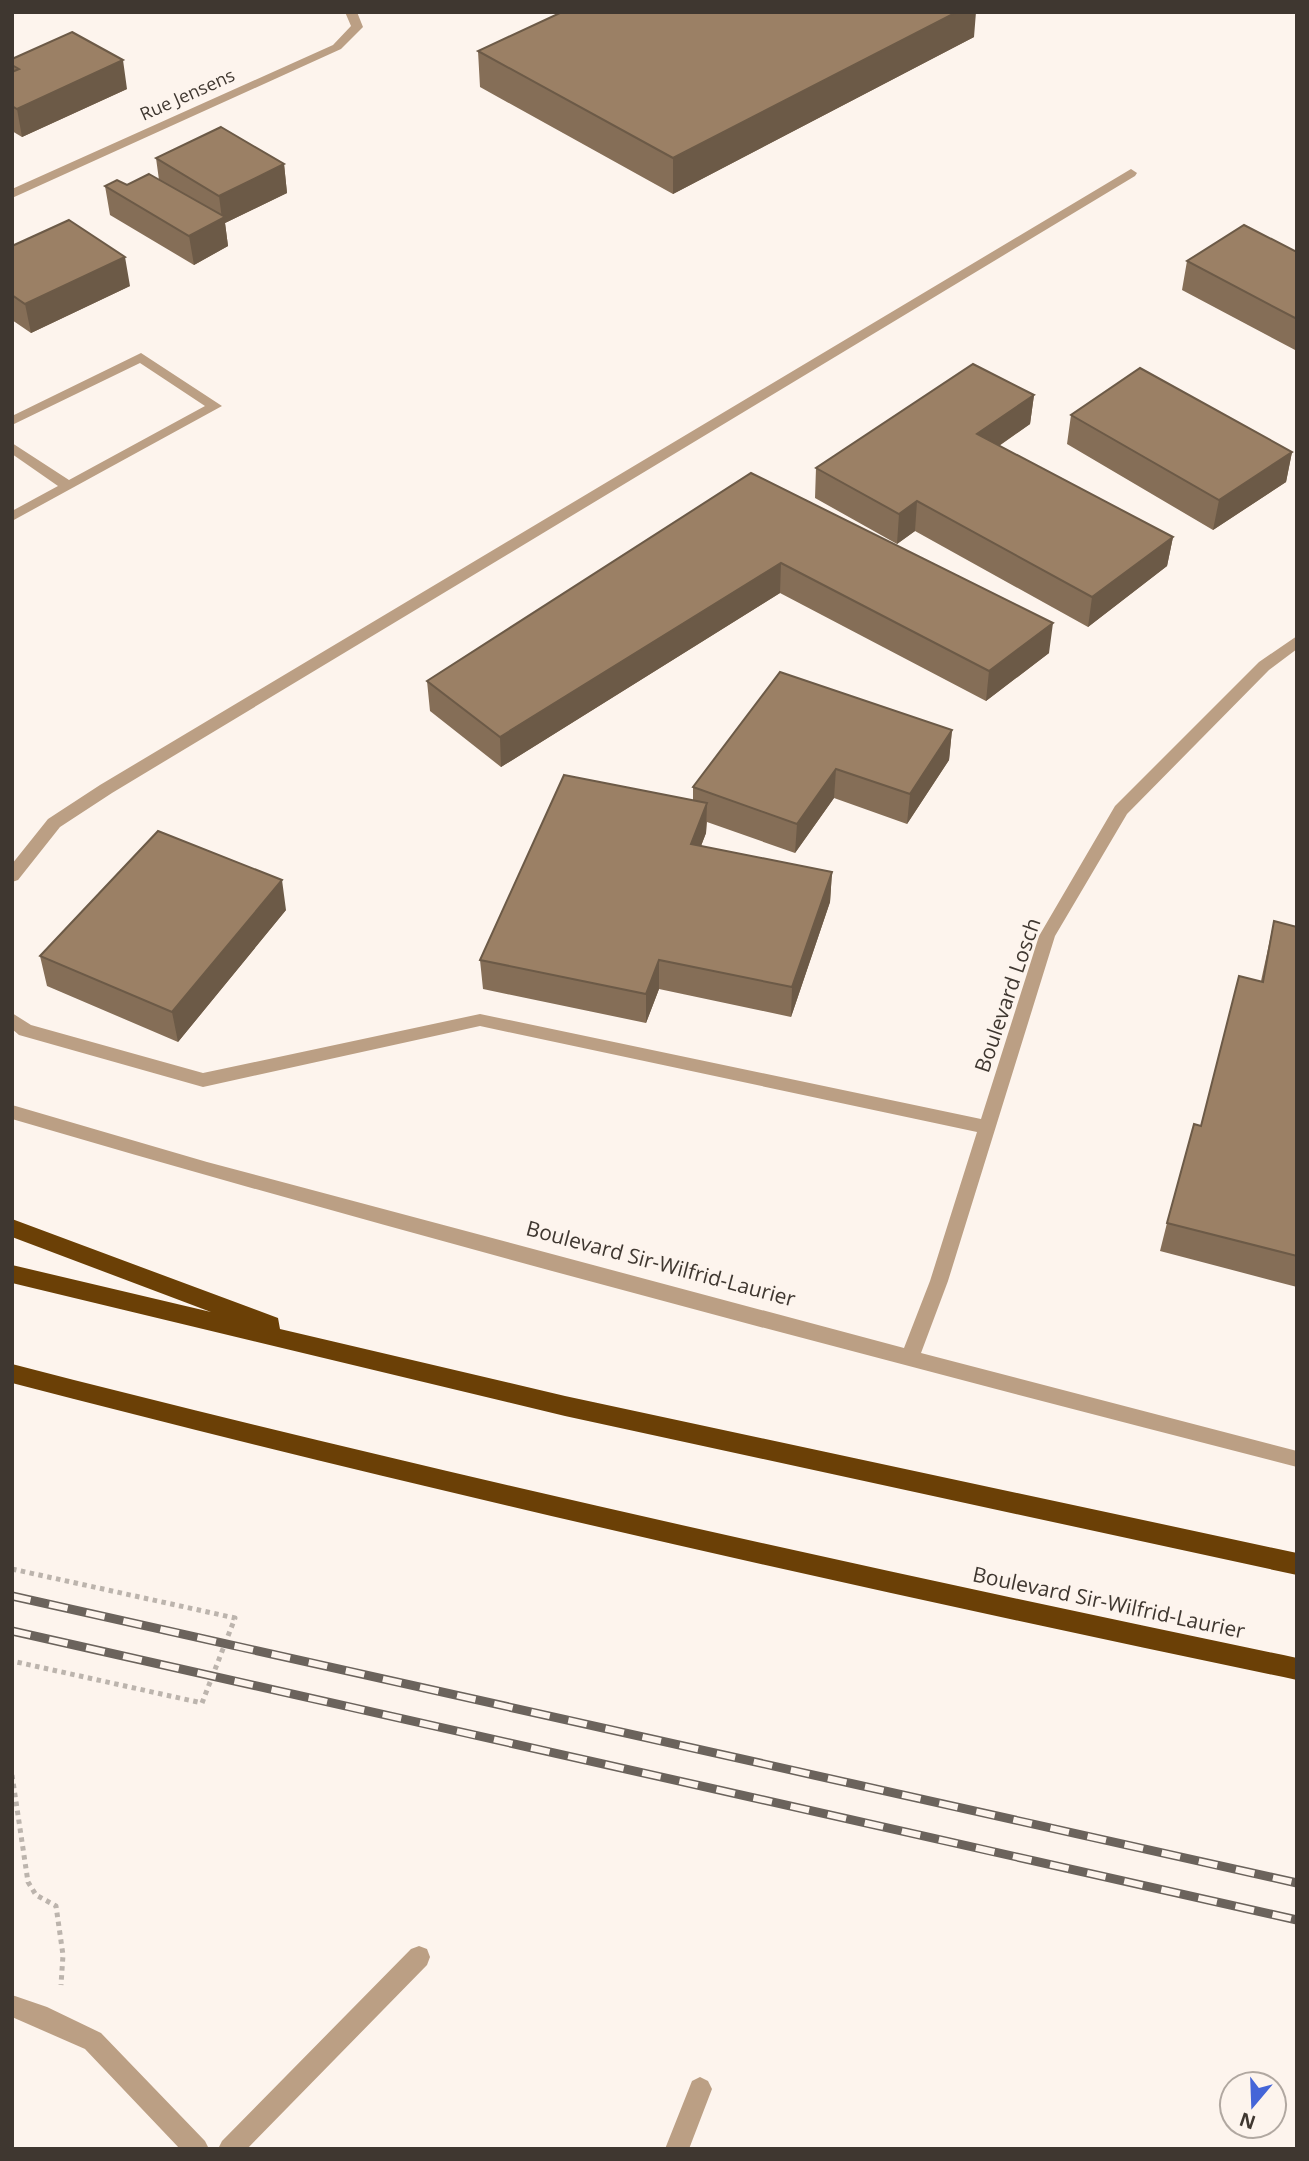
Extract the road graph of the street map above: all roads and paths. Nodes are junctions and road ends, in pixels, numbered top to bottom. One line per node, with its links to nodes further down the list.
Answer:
1 (351, 12): 3 (street, Rue Jensens)
2 (1131, 173): 9 (street)
3 (12, 194)
4 (12, 421): 6 (street)
5 (12, 447): 6 (street)
6 (68, 486): 7 (street)
7 (12, 517)
8 (1297, 641): 12 (street, Boulevard Losch)
9 (12, 876)
10 (12, 1019): 12 (street)
11 (12, 1112): 16 (street, Boulevard Sir-Wilfrid-Laurier)
12 (987, 1127): 16 (street, Boulevard Losch)
13 (12, 1228): 15 (highway)
14 (12, 1274): 15 (highway)
15 (348, 1354): 21 (highway)
16 (910, 1357): 20 (street, Boulevard Sir-Wilfrid-Laurier)
17 (12, 1373): 19 (highway, Boulevard Sir-Wilfrid-Laurier)
18 (12, 1380): 19 (highway)
19 (84, 1392): 24 (highway, Boulevard Sir-Wilfrid-Laurier)
20 (1297, 1459)
21 (1297, 1564)
22 (12, 1569): 23 (path)
23 (12, 1661)
24 (1297, 1669)
25 (12, 1775): 28 (path)
26 (419, 1957): 31 (street)
27 (12, 2006): 28 (street)
28 (39, 2015): 30 (street)
29 (700, 2089): 32 (street)
30 (197, 2149)
31 (230, 2149)
32 (677, 2149)

